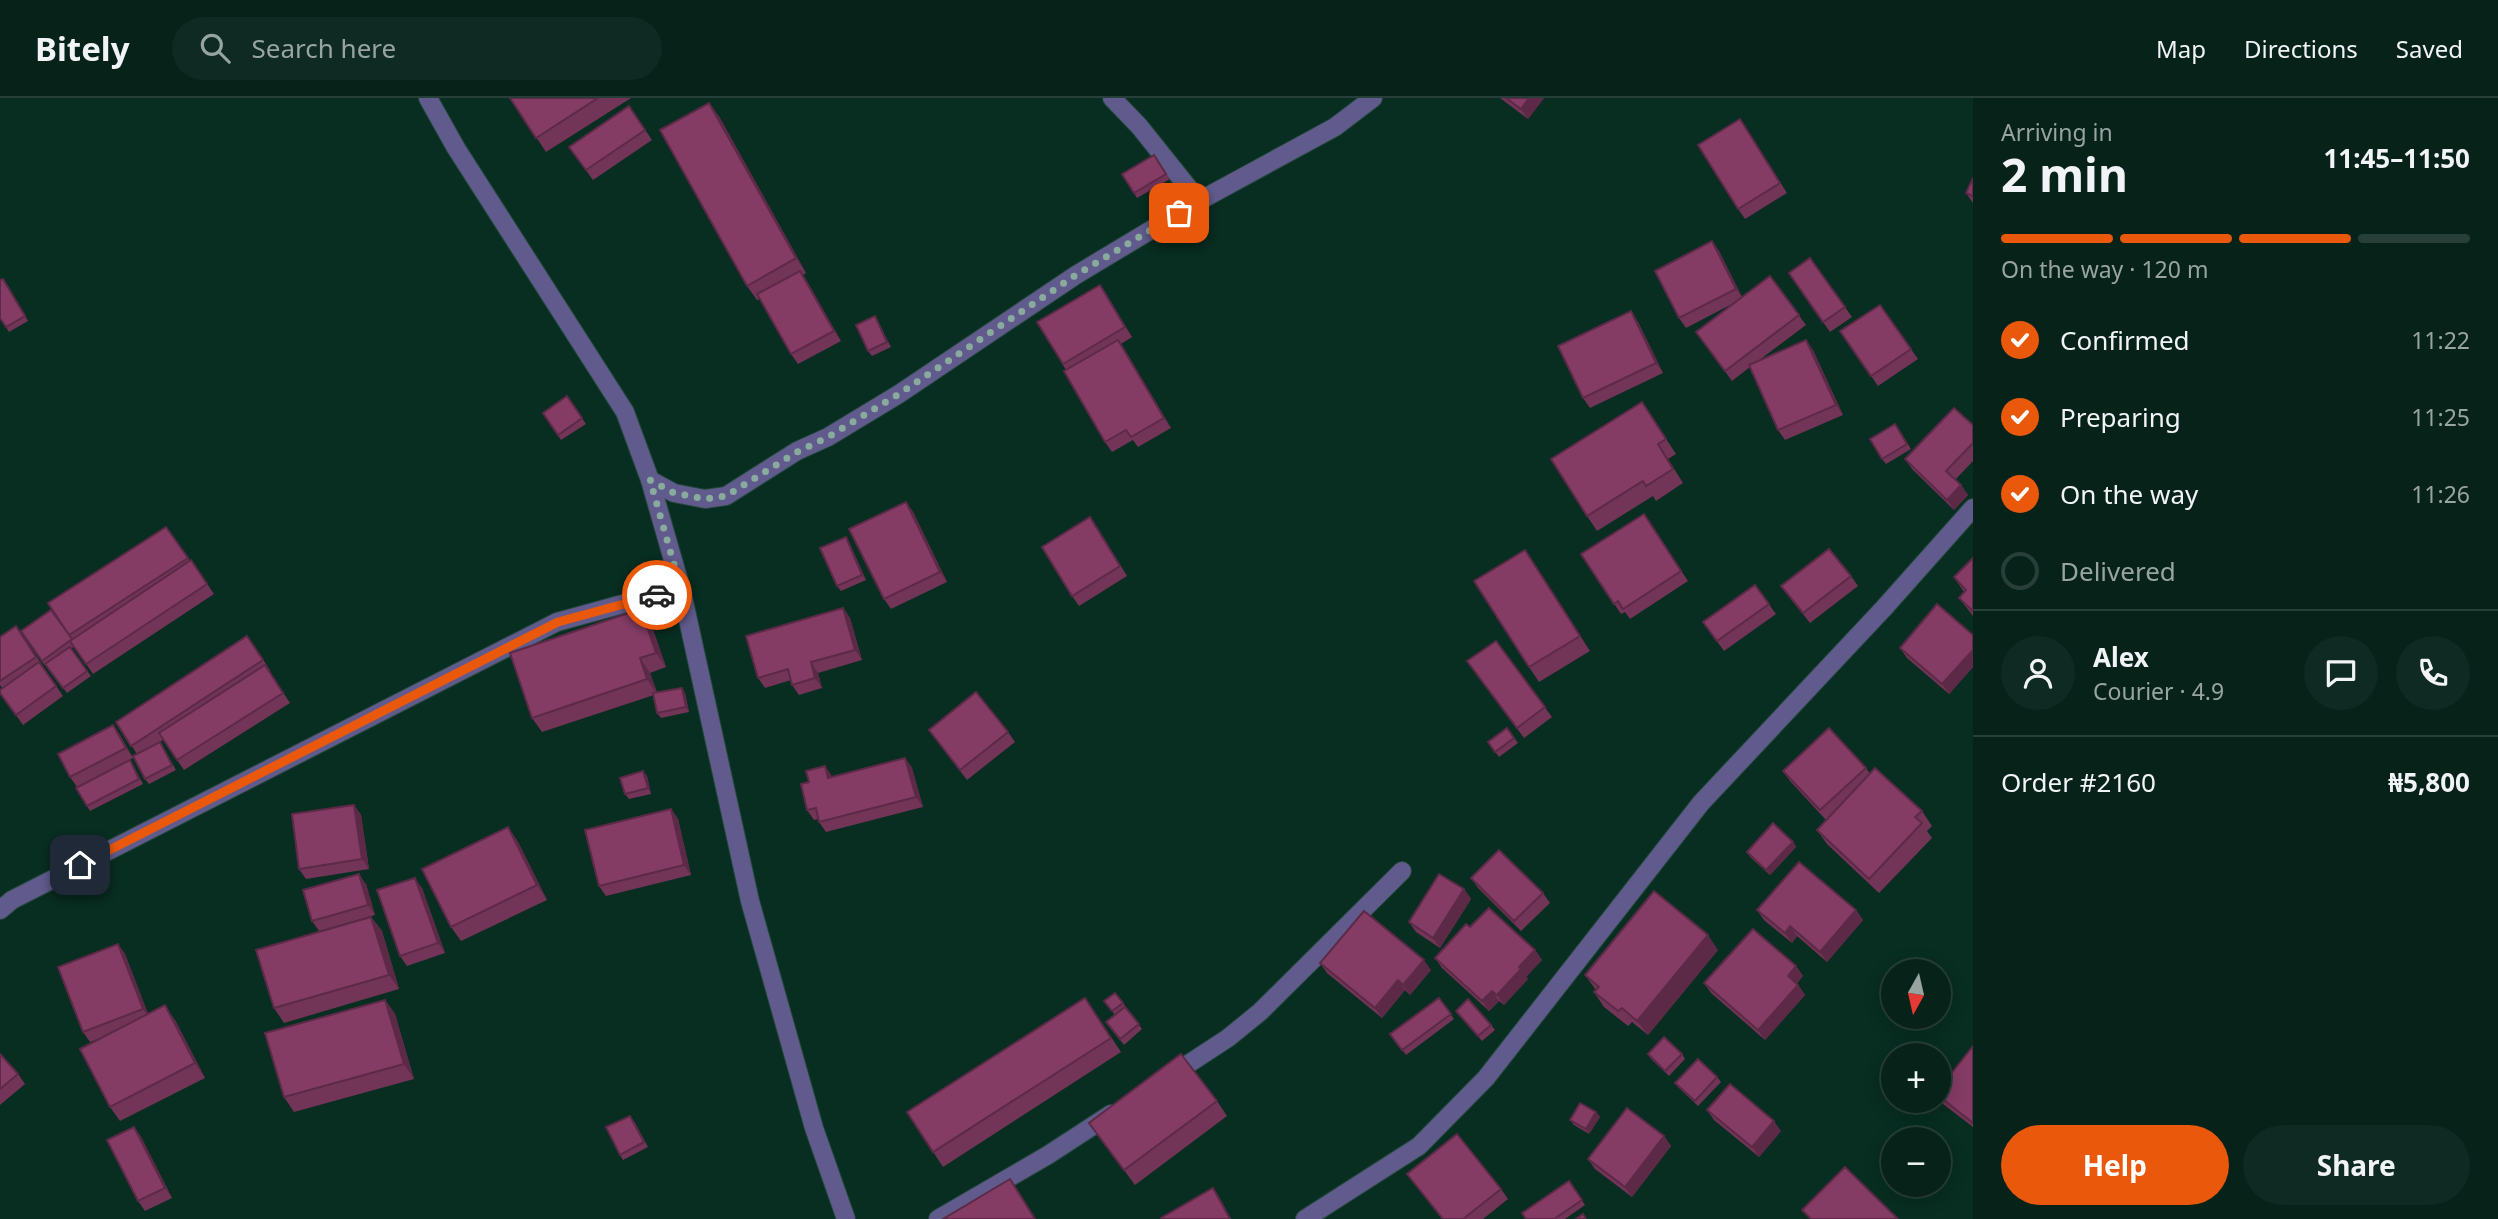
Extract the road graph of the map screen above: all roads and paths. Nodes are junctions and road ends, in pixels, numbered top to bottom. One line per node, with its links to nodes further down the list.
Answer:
1 (428, 98): 5 (street)
2 (1112, 98): 4 (street)
3 (1373, 98): 4 (street)
4 (1199, 201): 5 (street)
5 (650, 480): 7 (street)
6 (1973, 508): 14 (street)
7 (681, 589): 9 (street); 12 (street)
8 (1402, 871): 10 (street)
9 (0, 910)
10 (1159, 1083)
11 (1126, 1104): 13 (street)
12 (846, 1219)
13 (938, 1219)
14 (1305, 1219)

